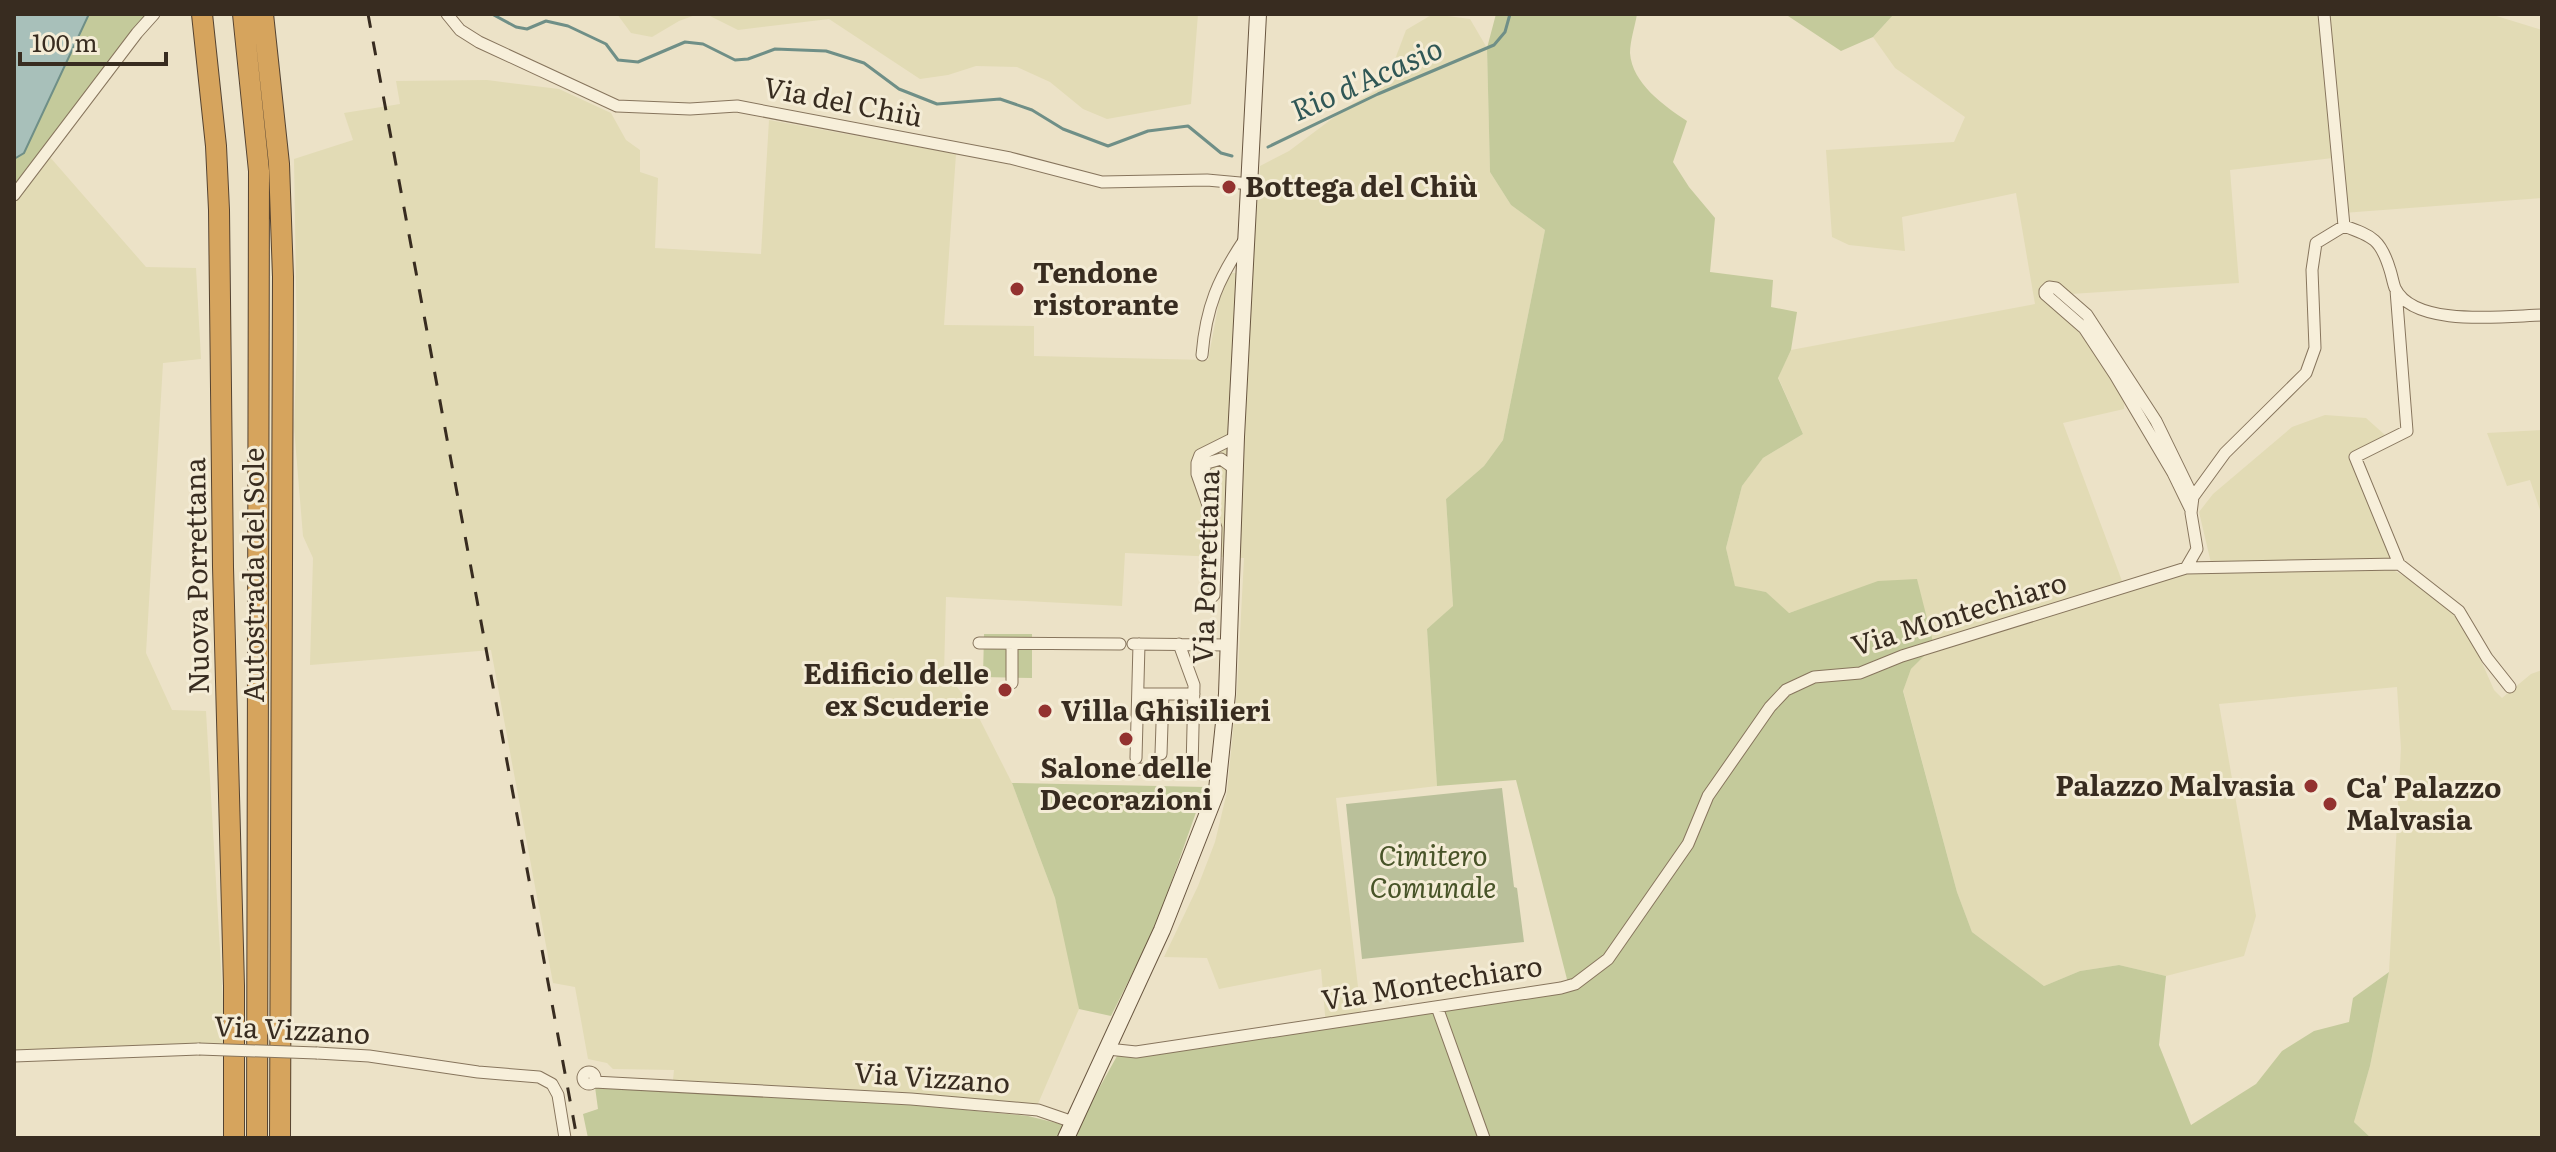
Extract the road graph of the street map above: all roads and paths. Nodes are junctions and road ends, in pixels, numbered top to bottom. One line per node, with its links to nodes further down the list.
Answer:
1 (154, 14): 9 (street)
2 (202, 14): 39 (highway, Nuova Porrettana)
3 (243, 14): 40 (highway, Autostrada del Sole)
4 (263, 14): 41 (highway, Autostrada del Sole)
5 (447, 14): 8 (street, Via del Chiù)
6 (1258, 14): 8 (main road, Via Porrettana)
7 (2324, 14): 10 (street)
8 (1251, 184): 11 (main road, Via Porrettana)
9 (14, 195)
10 (2344, 226): 12 (street); 18 (street)
11 (1248, 235): 14 (street); 15 (main road, Via Porrettana)
12 (2396, 290): 13 (street); 20 (street)
13 (2542, 315)
14 (1202, 355)
15 (1236, 437): 16 (main road, Via Porrettana); 17 (street)
16 (1231, 461): 17 (street); 27 (main road, Via Porrettana)
17 (1202, 491): 22 (street)
18 (2193, 497): 19 (street); 19 (street)
19 (2191, 511): 21 (street)
20 (2399, 564): 21 (street, Via Montechiaro); 29 (street)
21 (2186, 568): 34 (street, Via Montechiaro)
22 (1206, 603)
23 (979, 643): 24 (street)
24 (1012, 644): 25 (street); 28 (street)
25 (1120, 644)
26 (1179, 644): 27 (street); 30 (street); 32 (street)
27 (1229, 645): 35 (main road, Via Porrettana)
28 (1012, 683)
29 (2510, 687)
30 (1138, 694): 31 (street); 32 (street)
31 (1163, 694): 32 (street); 33 (street)
32 (1194, 694)
33 (1161, 754)
34 (1437, 1007): 35 (street, Via Montechiaro); 43 (street)
35 (1108, 1049): 38 (main road, Via Porrettana)
36 (14, 1056): 42 (street, Via Vizzano, bridge)
37 (599, 1081): 38 (street, Via Vizzano)
38 (1069, 1130)
39 (234, 1138)
40 (257, 1138)
41 (280, 1138)
42 (565, 1138)
43 (1484, 1138)

